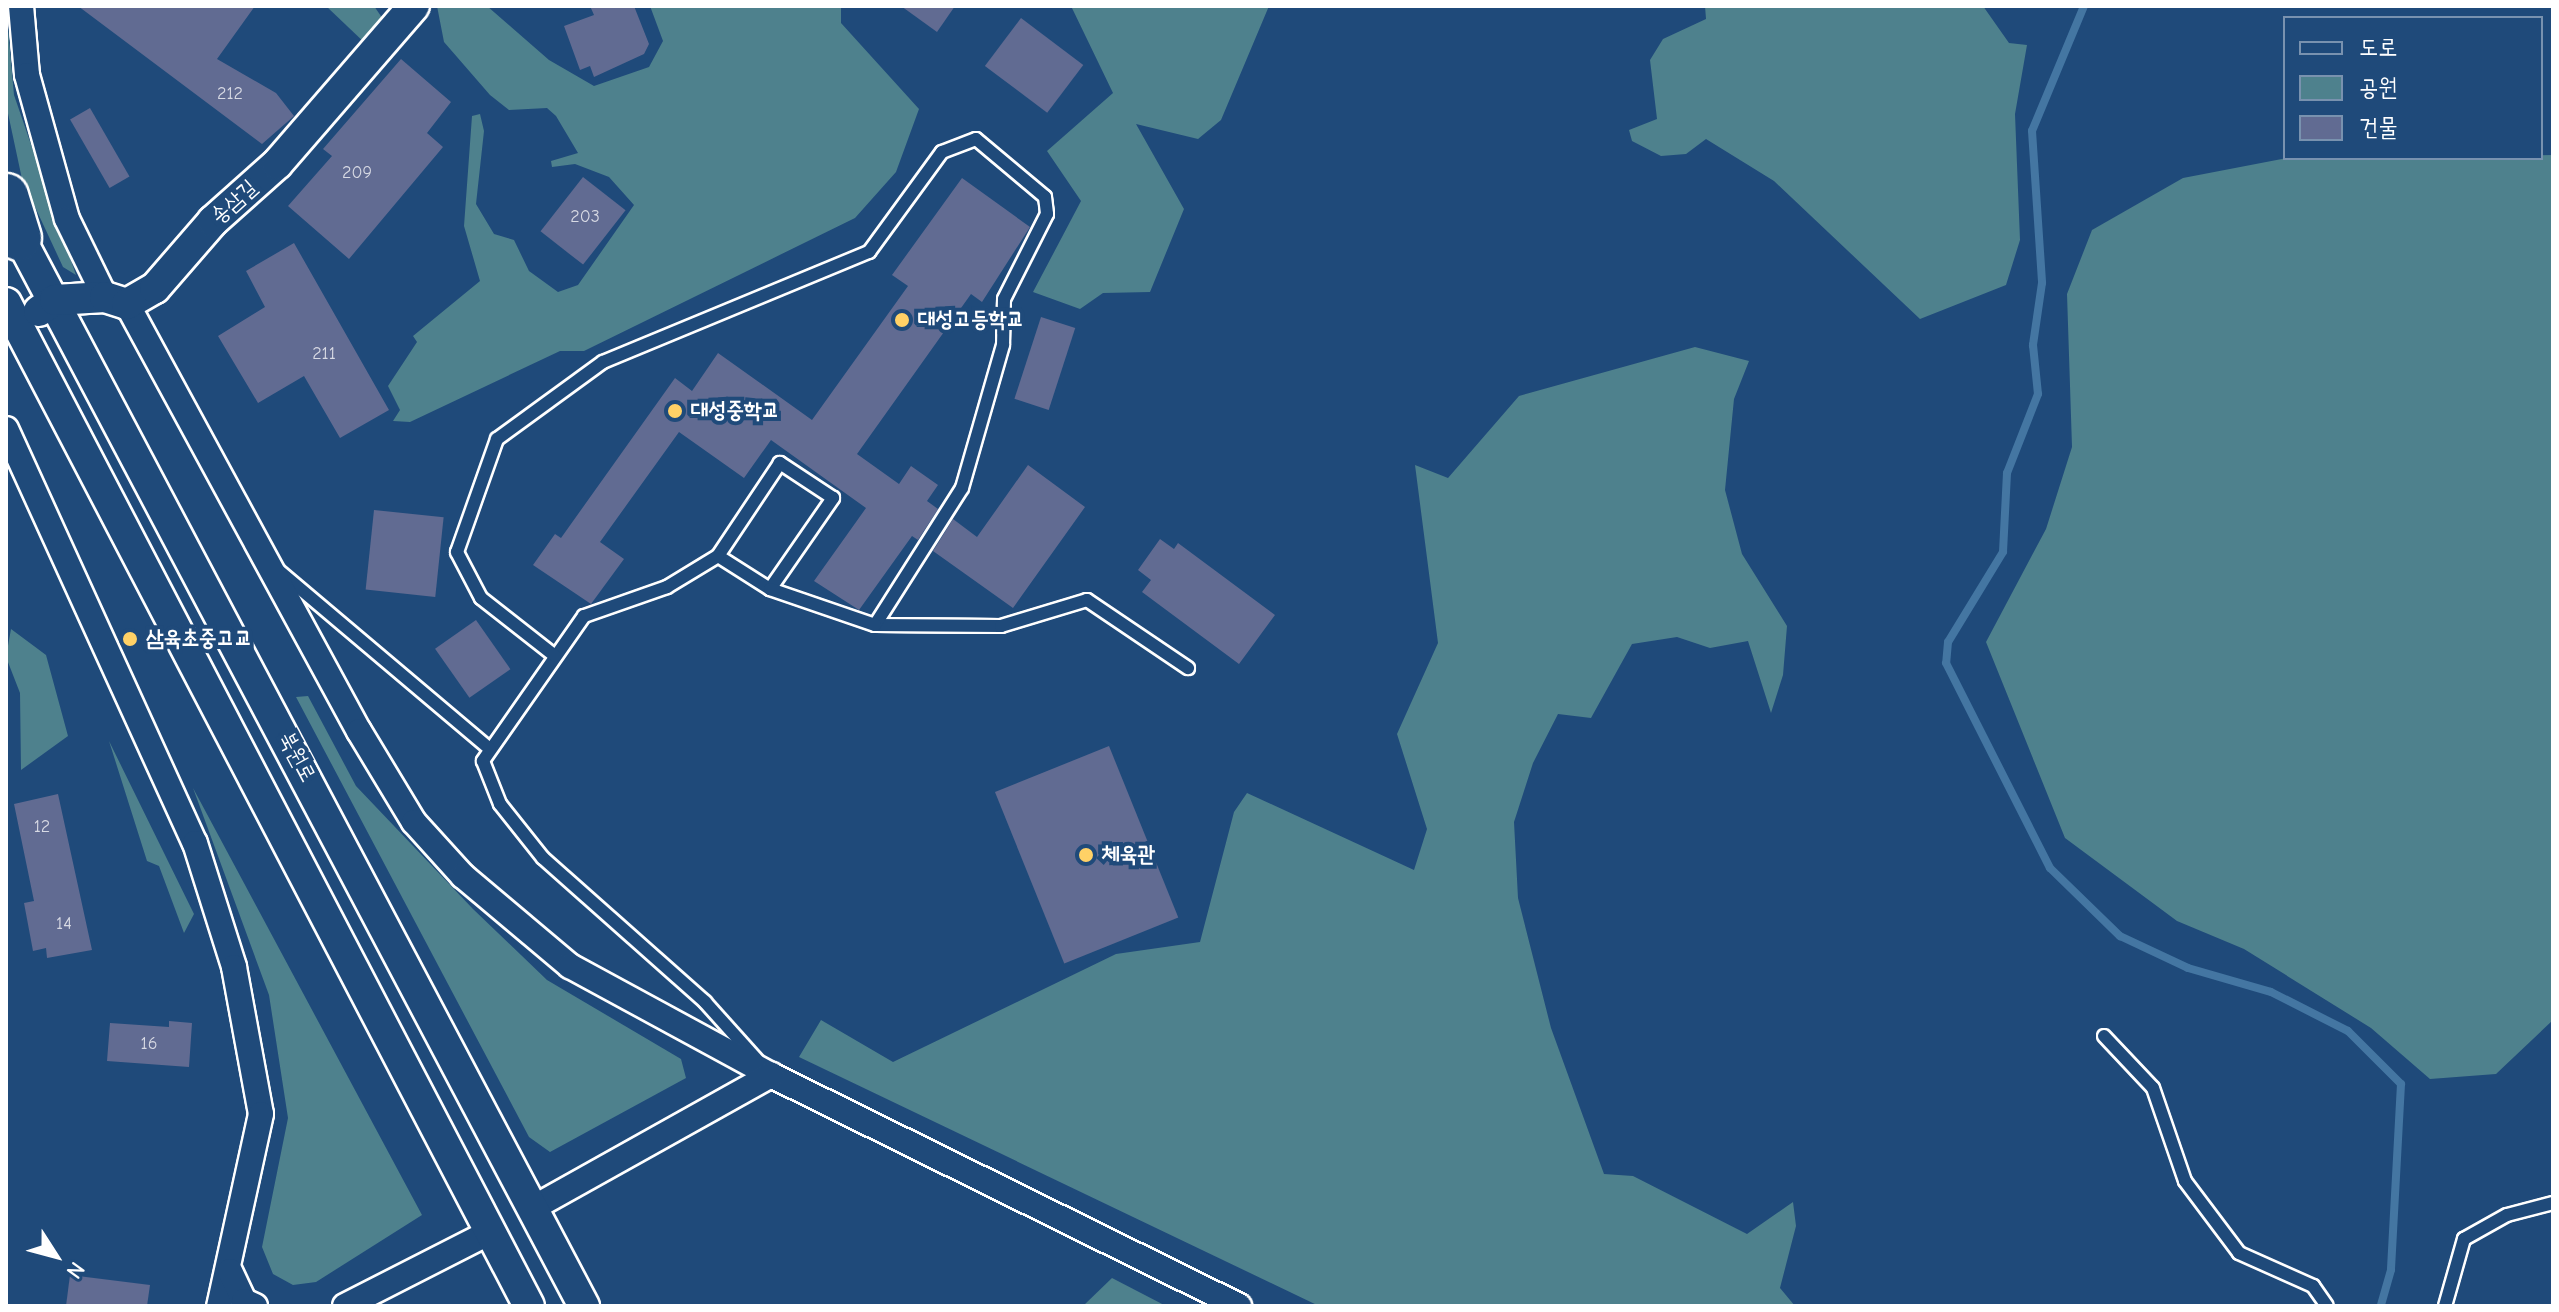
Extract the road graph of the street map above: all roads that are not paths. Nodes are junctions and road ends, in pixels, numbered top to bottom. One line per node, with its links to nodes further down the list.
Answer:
1 (21, 6): 6 (street)
2 (414, 6): 6 (street, 송삼길)
3 (6, 196): 4 (highway)
4 (13, 224): 5 (street, 북원로)
5 (55, 300): 6 (street); 7 (street); 19 (street, 북원로)
6 (116, 300): 10 (street)
7 (10, 321): 20 (street)
8 (6, 429): 21 (street)
9 (718, 556): 11 (lane); 11 (lane); 13 (lane)
10 (264, 558): 15 (lane); 17 (street)
11 (770, 589): 12 (lane)
12 (875, 625): 13 (lane); 14 (lane)
13 (555, 656): 15 (lane)
14 (1188, 668)
15 (490, 749): 17 (lane)
16 (2104, 1036): 28 (lane)
17 (771, 1075): 19 (street); 27 (street)
18 (2553, 1203): 29 (lane)
19 (533, 1208): 20 (street); 26 (street, 북원로)
20 (490, 1232): 24 (street); 25 (street)
21 (230, 1271): 22 (street); 23 (street)
22 (219, 1306)
23 (255, 1306)
24 (345, 1306)
25 (529, 1306)
26 (584, 1306)
27 (1239, 1306)
28 (2327, 1306)
29 (2445, 1306)

